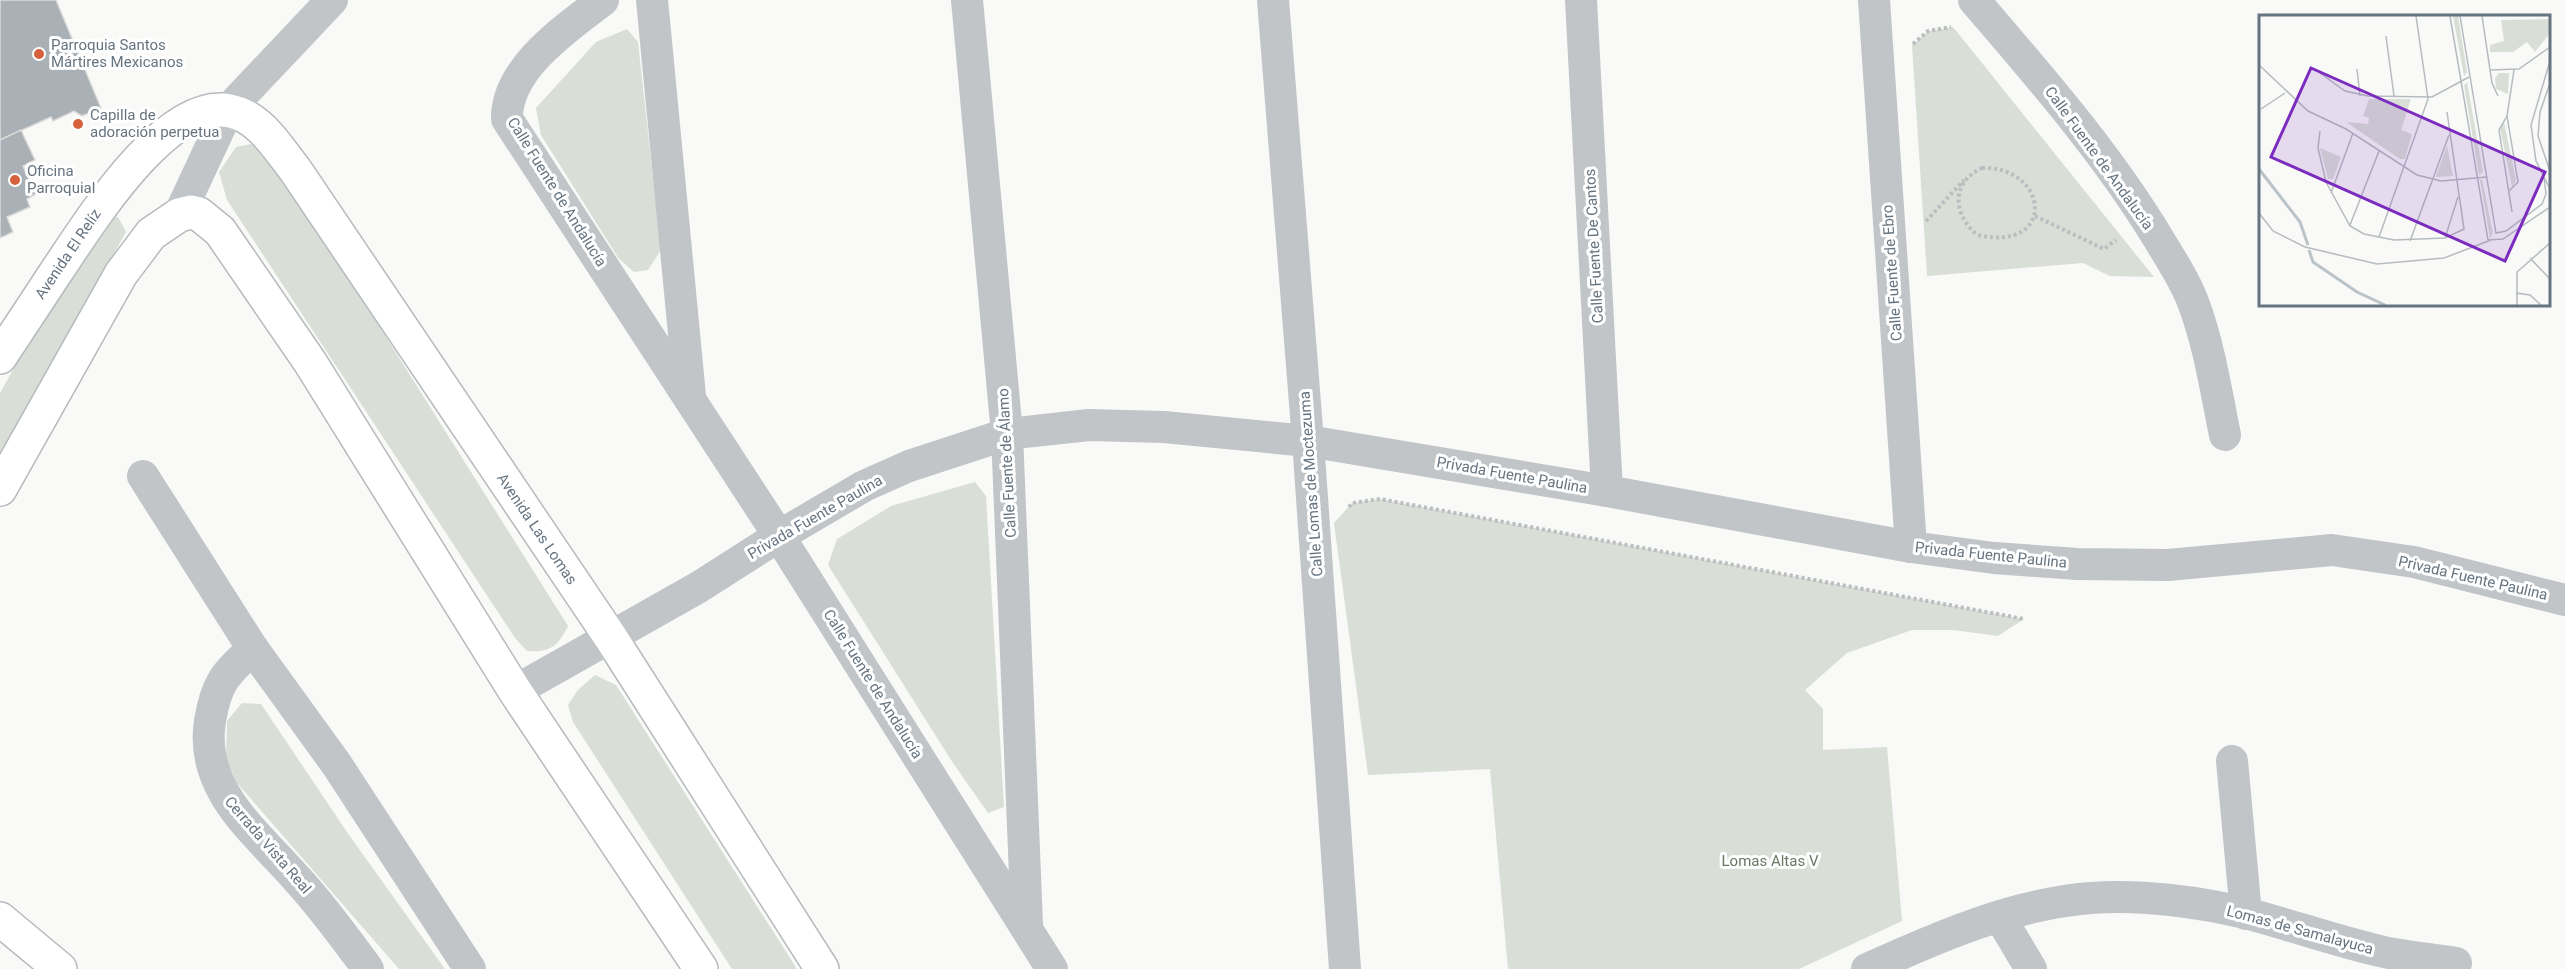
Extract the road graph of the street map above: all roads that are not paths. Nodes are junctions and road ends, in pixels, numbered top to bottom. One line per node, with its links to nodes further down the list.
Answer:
1 (332, 0): 9 (street)
2 (603, 0): 12 (street, Calle Fuente de Andalucía)
3 (652, 0): 12 (street, Calle Fuente de Andalucía)
4 (967, 0): 13 (street, Calle Fuente de Álamo)
5 (1272, 0): 15 (street, Calle Lomas de Moctezuma)
6 (1581, 0): 18 (street, Calle Fuente De Cantos)
7 (1874, 0): 20 (street, Calle Fuente de Ebro)
8 (1974, 0): 14 (street, Calle Fuente de Andalucía)
9 (228, 110): 10 (street); 11 (main road, Avenida El Relíz); 22 (main road, Avenida Las Lomas)
10 (179, 215): 17 (main road); 24 (main road)
11 (0, 357)
12 (690, 400): 19 (street, Calle Fuente de Andalucía)
13 (1007, 434): 15 (street, Privada Fuente Paulina); 19 (street, Privada Fuente Paulina); 29 (street, Calle Fuente de Álamo)
14 (2225, 435)
15 (1308, 441): 18 (street, Privada Fuente Paulina); 37 (street, Calle Lomas de Moctezuma)
16 (143, 476): 23 (street)
17 (0, 489)
18 (1607, 491): 20 (street, Privada Fuente Paulina)
19 (779, 536): 22 (street, Privada Fuente Paulina); 29 (street, Calle Fuente de Andalucía)
20 (1911, 547): 21 (street, Privada Fuente Paulina)
21 (2565, 600)
22 (611, 638): 24 (street, Privada Fuente Paulina); 35 (main road, Avenida Las Lomas)
23 (253, 649): 32 (street, Cerrada Vista Real); 33 (street)
24 (515, 691): 34 (main road)
25 (2232, 761): 26 (street)
26 (2246, 914): 27 (street, Lomas de Samalayuca); 30 (street, Lomas de Samalayuca)
27 (2000, 917): 38 (street, Lomas de Samalayuca); 39 (street)
28 (0, 919): 31 (main road)
29 (1027, 927): 36 (street, Calle Fuente de Andalucía)
30 (2456, 963)
31 (60, 969)
32 (368, 969)
33 (470, 969)
34 (701, 969)
35 (822, 969)
36 (1052, 969)
37 (1345, 969)
38 (1867, 969)
39 (2031, 969)

